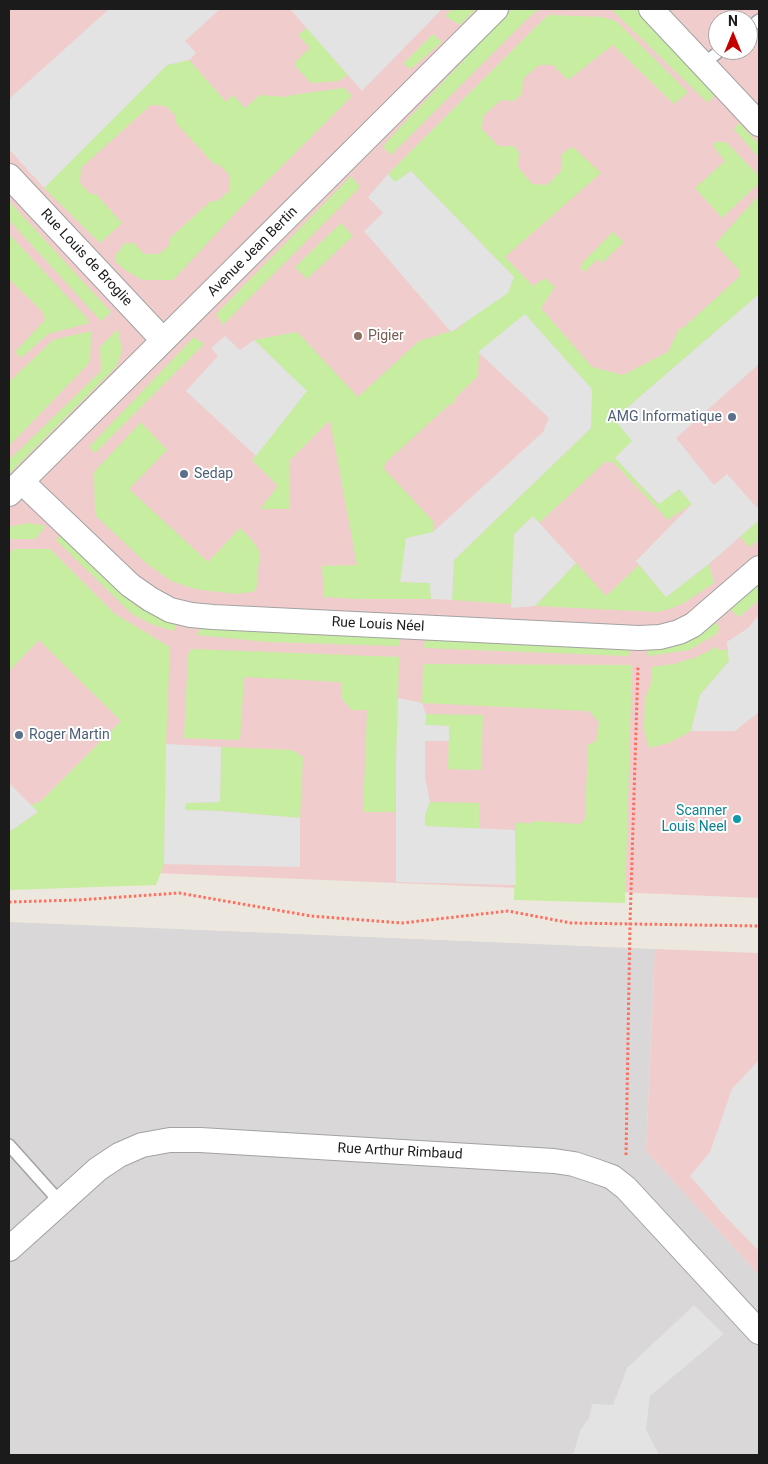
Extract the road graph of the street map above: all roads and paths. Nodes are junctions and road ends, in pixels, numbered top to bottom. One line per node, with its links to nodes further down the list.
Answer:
1 (496, 9): 7 (street, Avenue Jean Bertin)
2 (651, 9): 3 (street)
3 (708, 54)
4 (714, 60): 5 (street)
5 (759, 124)
6 (9, 176): 7 (street, Rue Louis de Broglie)
7 (164, 340): 8 (street, Avenue Jean Bertin)
8 (15, 488): 10 (street, Rue Louis Néel)
9 (759, 568): 10 (street, Rue Louis Néel)
10 (639, 638): 12 (path)
11 (9, 902): 12 (path)
12 (630, 923): 13 (path); 15 (path)
13 (759, 926)
14 (9, 1145): 16 (lane)
15 (626, 1188): 16 (street, Rue Arthur Rimbaud); 18 (street, Rue Arthur Rimbaud)
16 (60, 1202): 17 (street, Rue Arthur Rimbaud)
17 (9, 1249)
18 (759, 1332)

